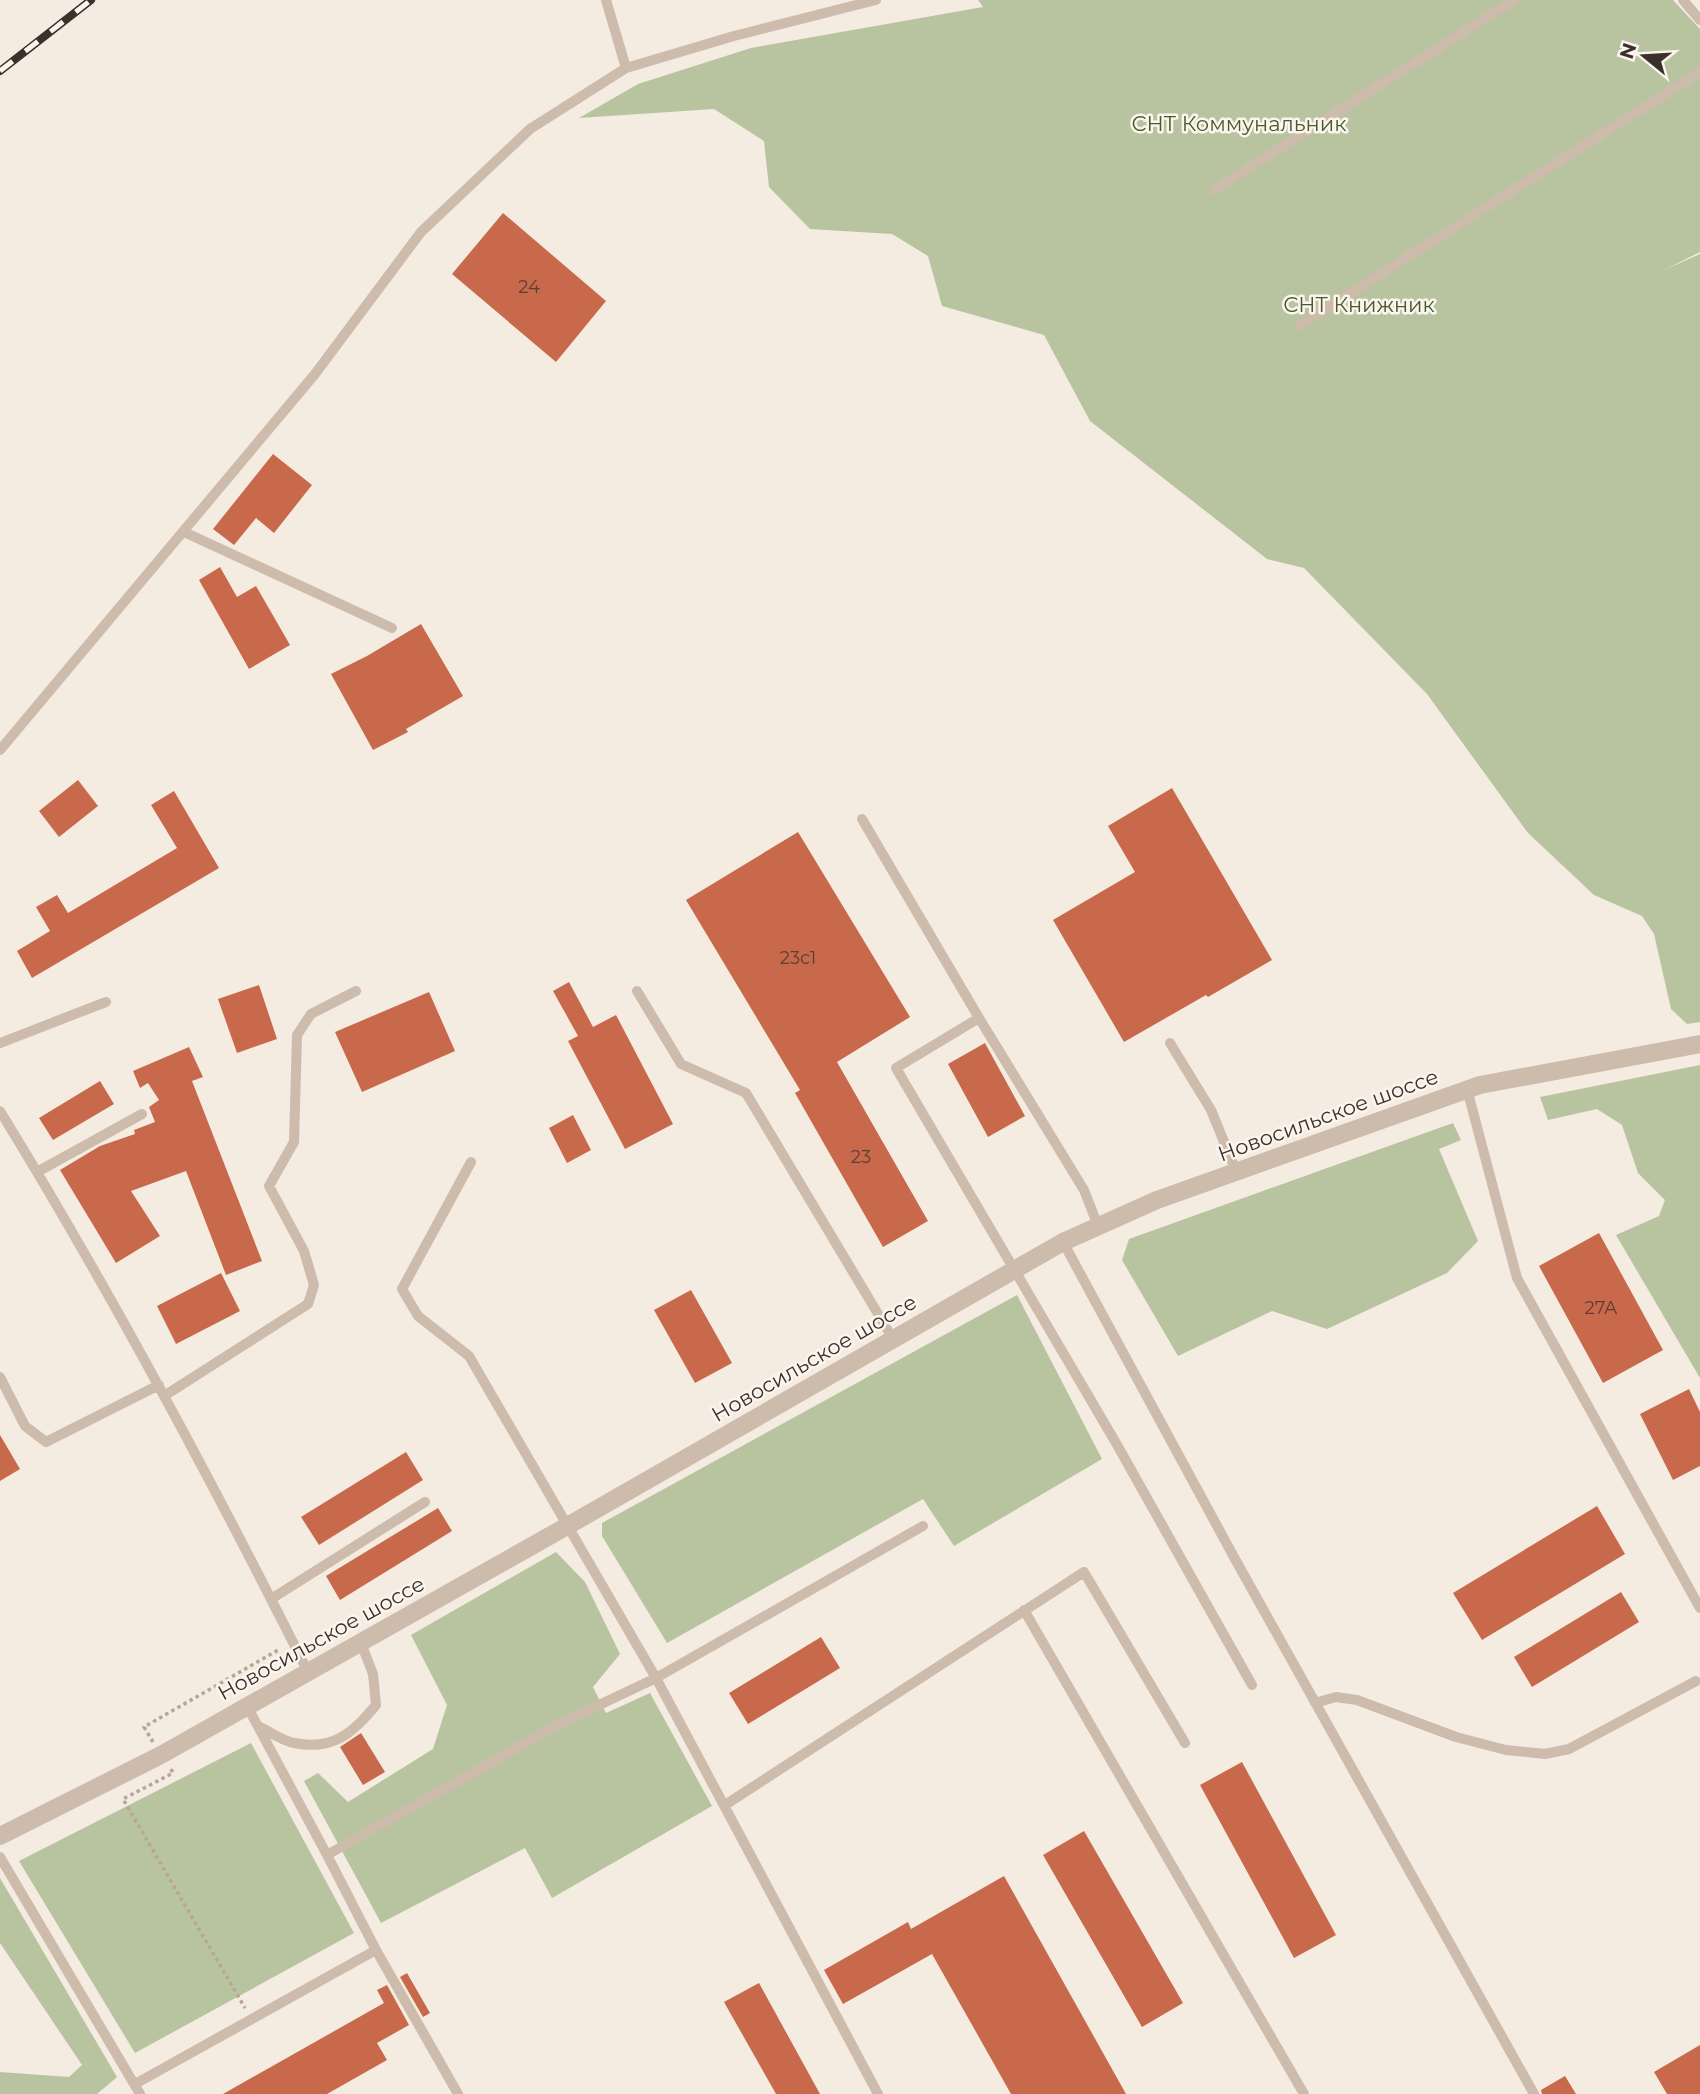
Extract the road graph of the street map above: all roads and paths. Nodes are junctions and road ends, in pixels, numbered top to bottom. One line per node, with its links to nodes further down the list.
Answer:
1 (606, 0): 6 (lane)
2 (876, 0): 6 (lane)
3 (1514, 0): 8 (lane)
4 (1683, 0): 5 (lane)
5 (1700, 20)
6 (626, 68): 10 (lane)
7 (1700, 72): 9 (lane)
8 (1214, 190)
9 (1300, 325)
10 (184, 532): 11 (lane); 12 (lane)
11 (392, 628)
12 (0, 750)
13 (862, 819): 17 (lane)
14 (356, 991): 32 (lane)
15 (636, 991): 30 (lane)
16 (106, 1003): 18 (lane)
17 (979, 1018): 27 (lane); 29 (lane)
18 (0, 1043)
19 (1170, 1043): 25 (lane)
20 (1700, 1044): 21 (street, Новосильское шоссе)
21 (1467, 1089): 25 (street, Новосильское шоссе); 37 (lane)
22 (0, 1111): 26 (lane)
23 (142, 1114): 26 (lane)
24 (471, 1162): 34 (lane)
25 (1236, 1171): 27 (street, Новосильское шоссе)
26 (37, 1172): 32 (lane)
27 (1098, 1226): 28 (street, Новосильское шоссе)
28 (1063, 1242): 29 (street, Новосильское шоссе); 45 (lane)
29 (1013, 1270): 30 (street, Новосильское шоссе); 44 (lane)
30 (893, 1339): 34 (street, Новосильское шоссе)
31 (0, 1377): 32 (lane)
32 (162, 1391): 36 (lane)
33 (425, 1503): 36 (lane)
34 (569, 1525): 40 (street, Новосильское шоссе); 42 (lane)
35 (923, 1526): 42 (lane)
36 (271, 1599): 39 (lane)
37 (1700, 1608)
38 (1024, 1610): 48 (lane); 50 (lane); 59 (lane)
39 (293, 1642): 41 (lane); 49 (path)
40 (361, 1643): 41 (street, Новосильское шоссе); 47 (lane)
41 (308, 1672): 46 (street, Новосильское шоссе)
42 (656, 1678): 50 (lane); 52 (lane)
43 (1696, 1681): 45 (lane)
44 (1252, 1685)
45 (1315, 1703): 60 (lane)
46 (247, 1706): 47 (lane); 49 (street, Новосильское шоссе)
47 (258, 1726): 52 (lane)
48 (1185, 1743)
49 (161, 1755): 51 (street, Новосильское шоссе); 55 (path)
50 (725, 1805): 58 (lane)
51 (0, 1836)
52 (327, 1855): 54 (lane)
53 (0, 1857): 56 (lane)
54 (376, 1950): 55 (lane); 57 (lane)
55 (251, 2019): 56 (lane)
56 (138, 2089)
57 (458, 2094)
58 (878, 2094)
59 (1304, 2094)
60 (1534, 2094)

